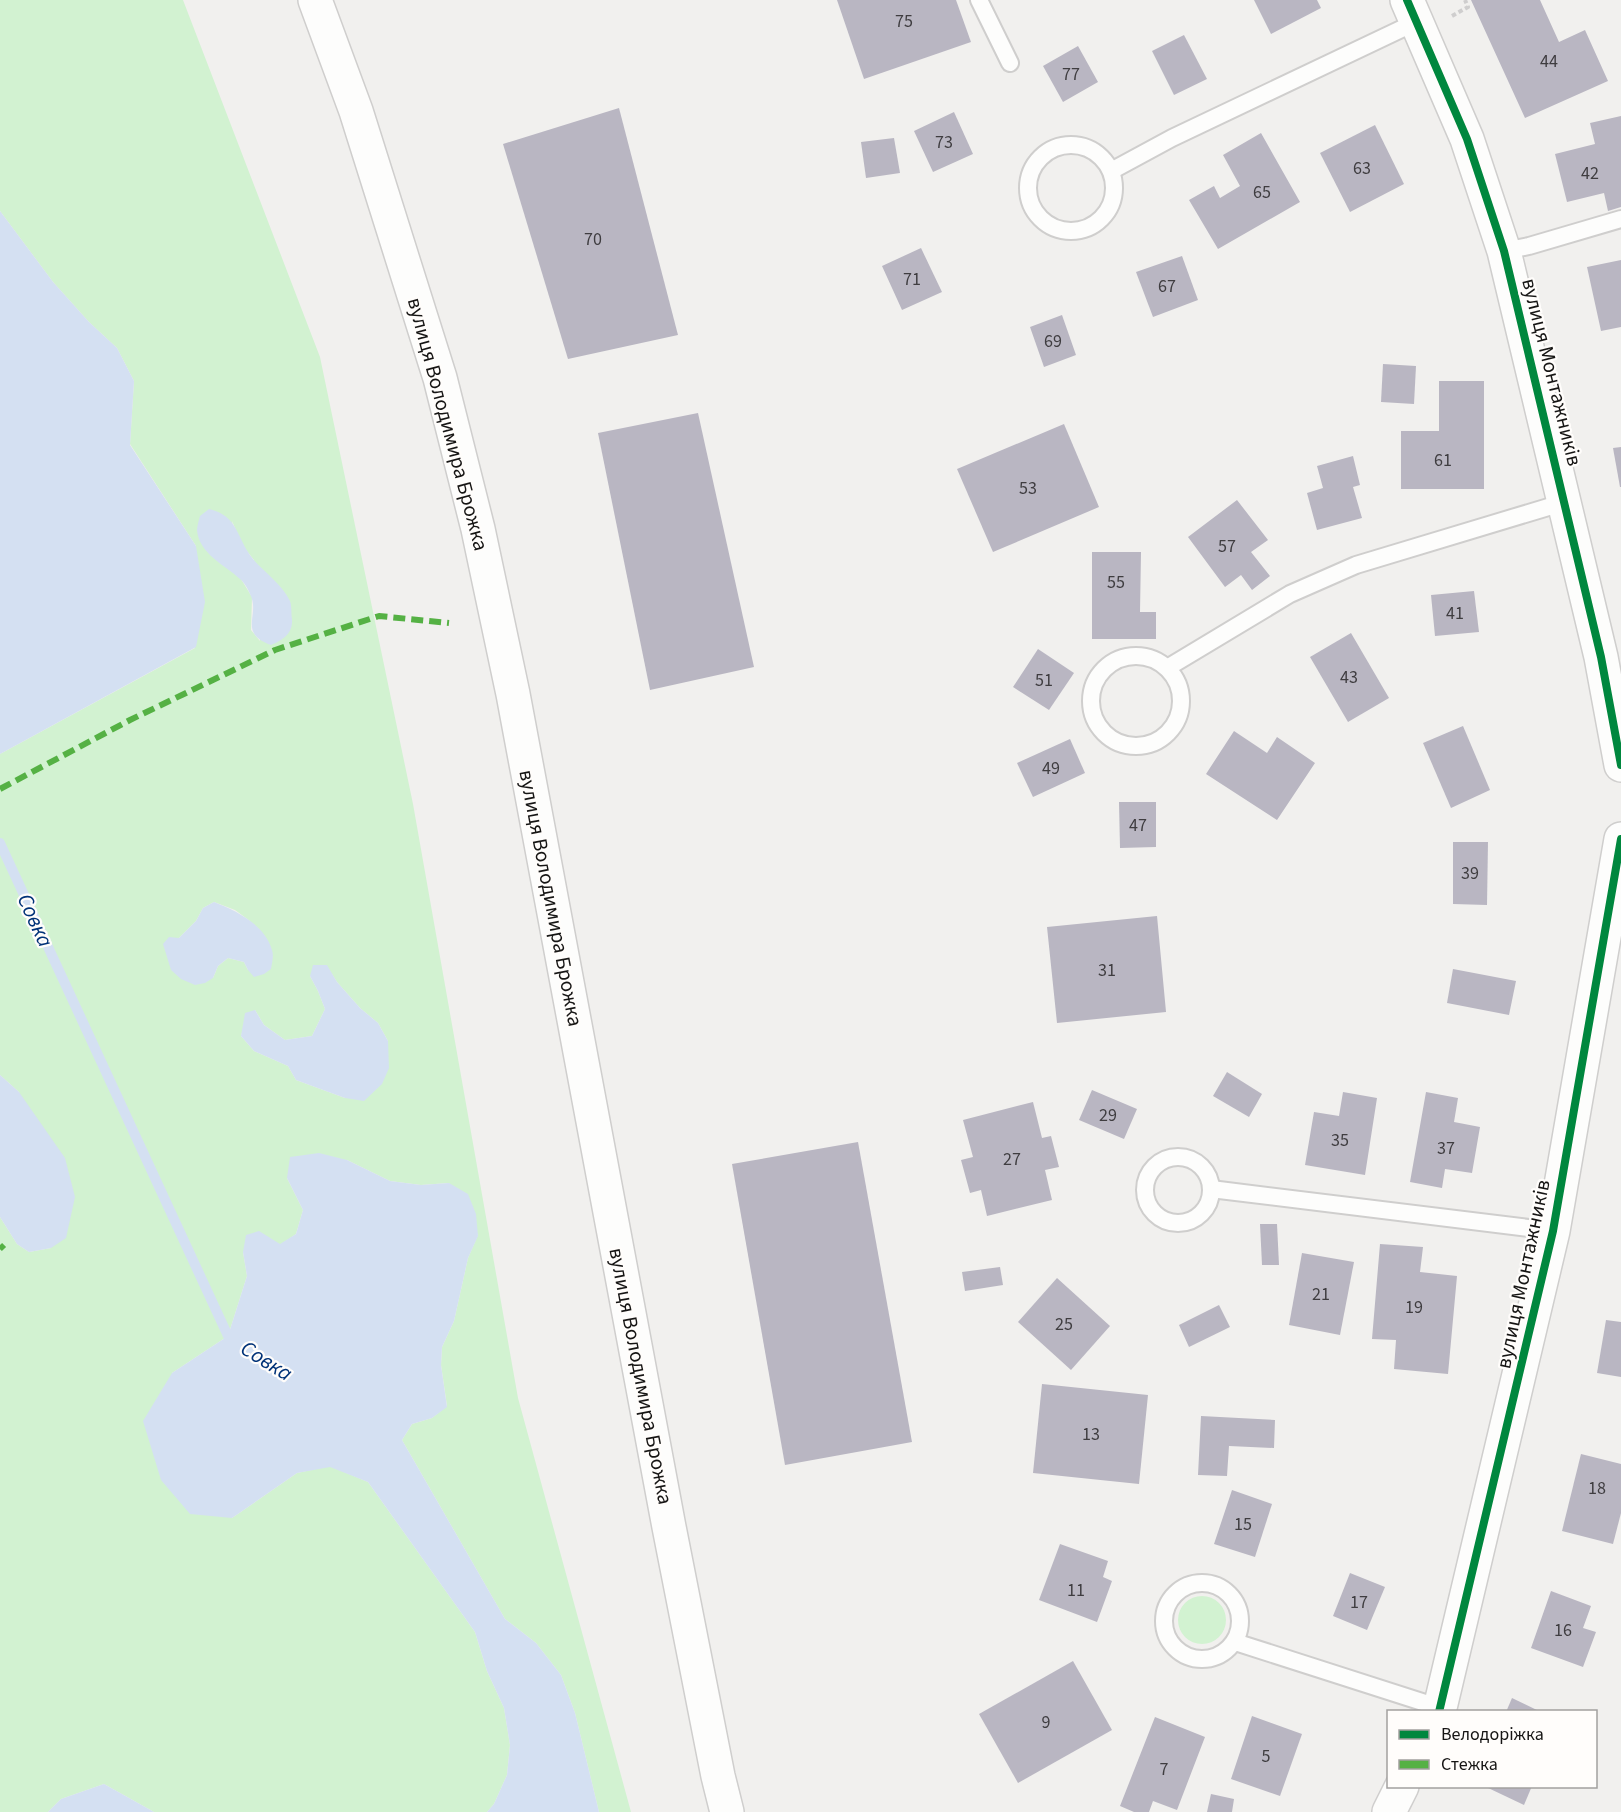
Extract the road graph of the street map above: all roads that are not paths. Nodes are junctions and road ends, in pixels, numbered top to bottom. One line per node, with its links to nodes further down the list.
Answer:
1 (315, 0): 17 (main road, вулиця Володимира Брожка)
2 (979, 0): 4 (lane)
3 (1422, 14): 5 (lane); 7 (main road, вулиця Монтажників)
4 (1010, 63)
5 (1111, 171): 5 (lane)
6 (1621, 219): 7 (lane)
7 (1504, 251): 8 (main road, вулиця Монтажників)
8 (1565, 502): 9 (lane); 10 (main road, вулиця Монтажників)
9 (1167, 668): 9 (lane)
10 (1621, 765)
11 (1621, 839): 13 (main road, вулиця Монтажників)
12 (1211, 1189): 13 (lane)
13 (1553, 1232): 15 (main road, вулиця Монтажників)
14 (1235, 1642): 14 (lane); 15 (lane)
15 (1440, 1710)
16 (1401, 1788): 18 (main road)
17 (727, 1812)
18 (1389, 1812)

